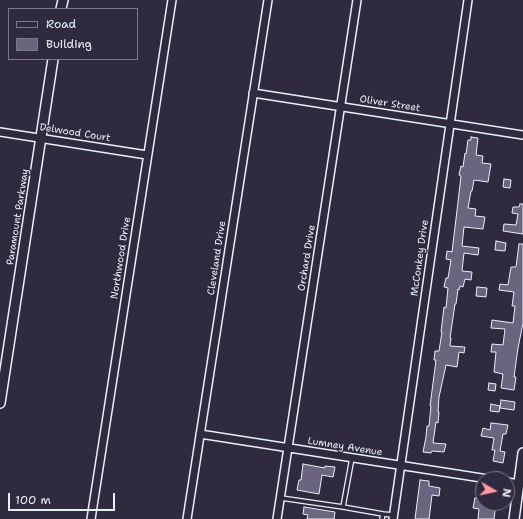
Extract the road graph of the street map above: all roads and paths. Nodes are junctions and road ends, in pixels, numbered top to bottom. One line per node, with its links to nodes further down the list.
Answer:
1 (172, 0): 12 (street, Northwood Drive)
2 (268, 0): 6 (street, Cleveland Drive)
3 (357, 0): 7 (street, Orchard Drive)
4 (468, 0): 8 (street, McConkey Drive)
5 (53, 60): 11 (street, Paramount Parkway)
6 (253, 93): 7 (street, Oliver Street); 14 (street, Cleveland Drive)
7 (340, 106): 8 (street, Oliver Street); 15 (street, Orchard Drive)
8 (450, 123): 10 (street, Oliver Street); 18 (street, McConkey Drive)
9 (0, 132): 11 (street, Delwood Court)
10 (523, 135)
11 (41, 138): 12 (street, Delwood Court); 13 (street, Paramount Parkway)
12 (147, 155): 27 (street, Northwood Drive)
13 (0, 403)
14 (200, 434): 15 (street, Lumney Avenue); 28 (street, Cleveland Drive)
15 (288, 448): 17 (street, Lumney Avenue); 22 (street, Orchard Drive)
16 (523, 453): 21 (street)
17 (352, 458): 18 (street, Lumney Avenue); 23 (lane)
18 (400, 465): 19 (street, Lumney Avenue); 26 (street, McConkey Drive)
19 (475, 477)
20 (515, 483): 21 (street)
21 (519, 484): 25 (street)
22 (280, 498): 23 (lane); 29 (street, Orchard Drive)
23 (343, 507): 24 (lane)
24 (382, 514): 26 (lane); 30 (lane)
25 (516, 515)
26 (393, 517)
27 (91, 519)
28 (187, 519)
29 (277, 519)
30 (382, 519)

